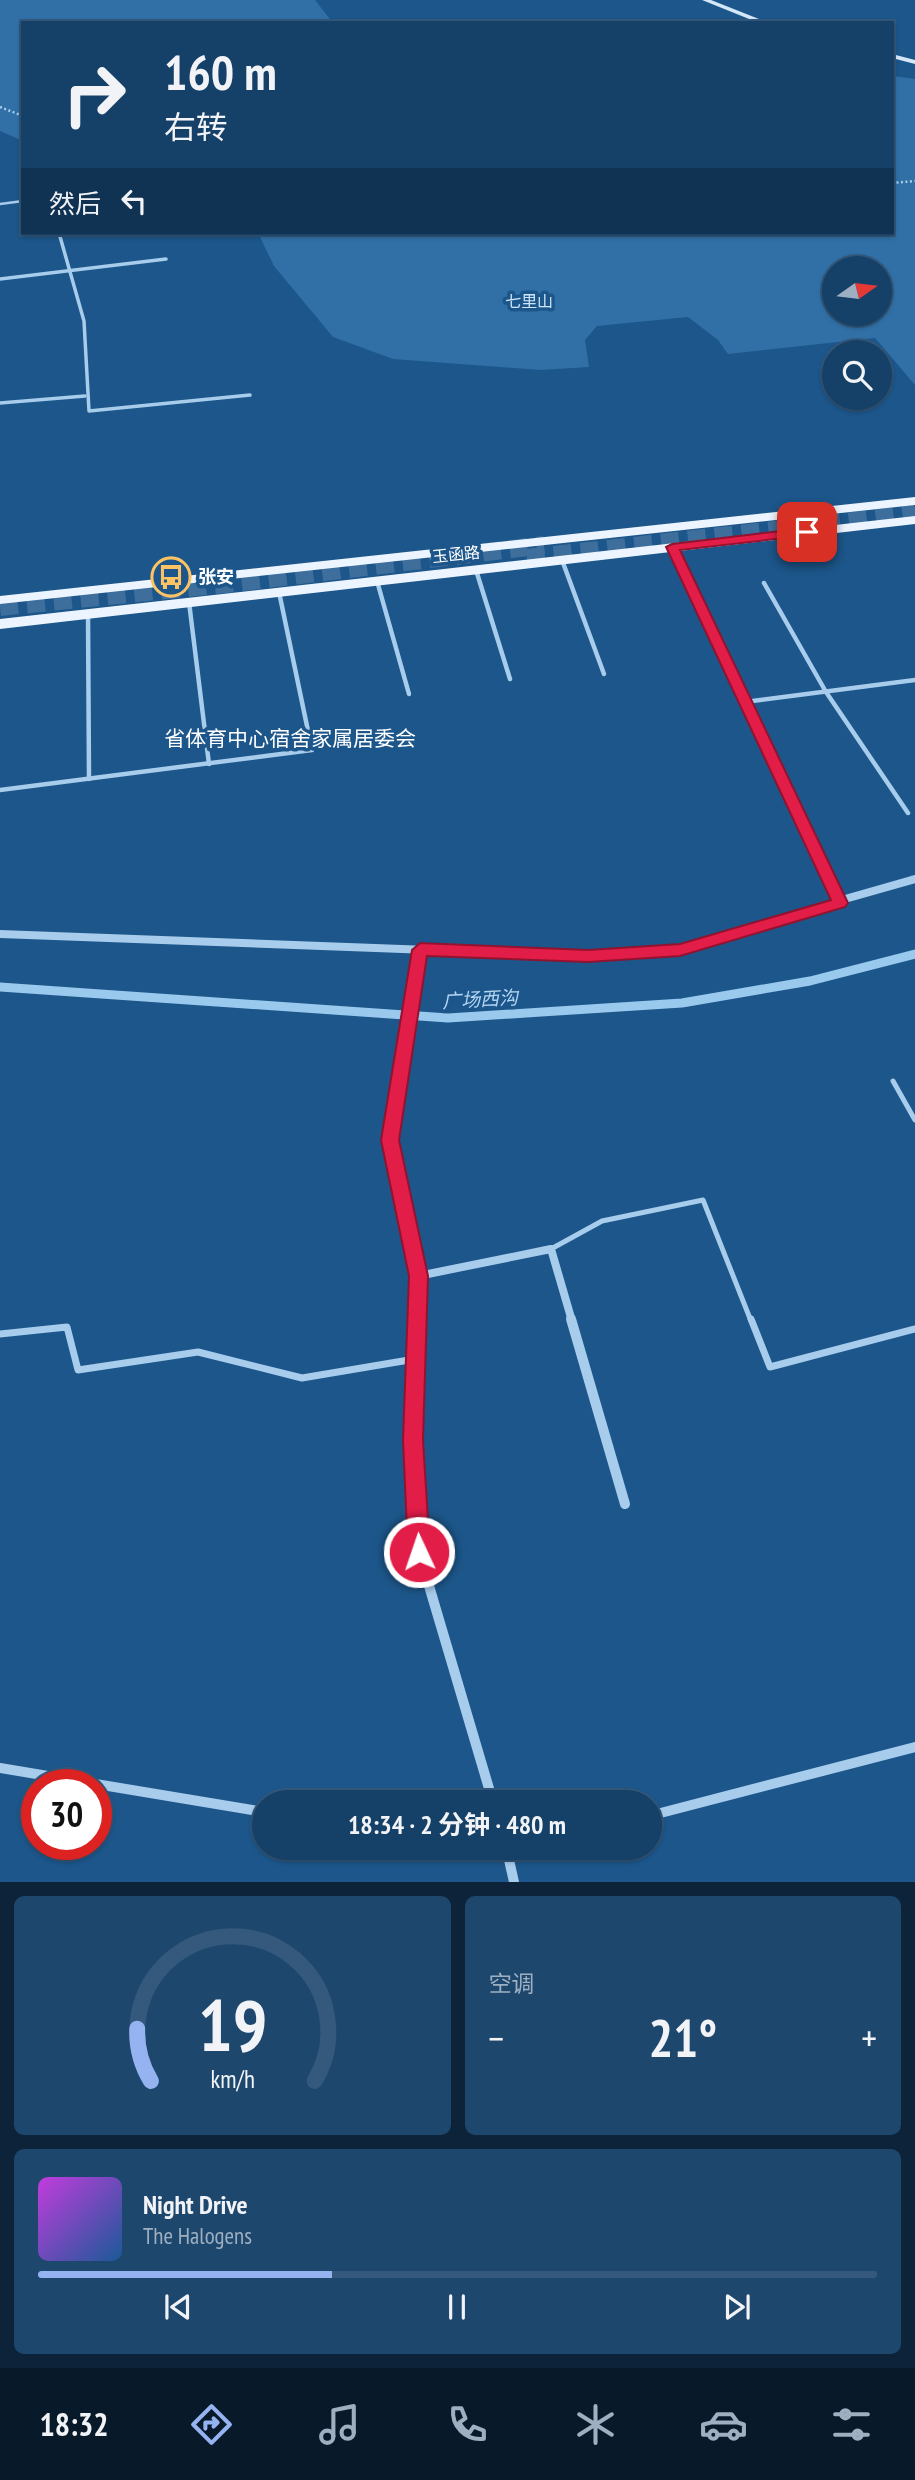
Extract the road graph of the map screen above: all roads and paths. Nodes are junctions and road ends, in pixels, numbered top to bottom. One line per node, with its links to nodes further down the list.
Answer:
1 (705, 0): 2 (main road)
2 (761, 21)
3 (894, 57): 4 (main road)
4 (915, 62)
5 (0, 107): 6 (path)
6 (21, 115)
7 (915, 181): 8 (path)
8 (894, 183)
9 (21, 201): 10 (lane)
10 (0, 204)
11 (60, 235): 13 (lane)
12 (166, 259): 13 (lane)
13 (71, 269): 14 (lane); 16 (lane)
14 (0, 279)
15 (250, 395): 16 (lane)
16 (85, 396): 17 (lane)
17 (0, 403)
18 (915, 501): 26 (main road, 玉函路)
19 (915, 520): 20 (main road, 玉函路)
20 (672, 547): 21 (main road, 玉函路); 35 (street)
21 (562, 560): 22 (main road, 玉函路); 30 (lane)
22 (476, 570): 23 (main road, 玉函路); 31 (lane)
23 (377, 581): 25 (main road, 玉函路); 34 (lane)
24 (764, 583): 33 (lane)
25 (279, 592): 27 (main road, 玉函路); 36 (lane)
26 (0, 600)
27 (189, 602): 28 (main road, 玉函路); 36 (lane)
28 (88, 614): 29 (main road, 玉函路); 37 (lane)
29 (0, 624)
30 (604, 674)
31 (510, 679)
32 (915, 680): 33 (lane)
33 (826, 692): 35 (lane); 39 (lane)
34 (409, 694)
35 (745, 702): 43 (street)
36 (208, 764): 37 (lane)
37 (89, 779): 38 (lane)
38 (0, 790)
39 (908, 813)
40 (915, 878): 41 (street)
41 (845, 899)
42 (0, 934): 43 (street)
43 (420, 950): 47 (street)
44 (893, 1081): 45 (lane)
45 (915, 1120)
46 (551, 1249): 47 (street); 48 (lane); 51 (street)
47 (418, 1276): 50 (street)
48 (915, 1329)
49 (0, 1334): 50 (lane)
50 (415, 1359): 54 (street)
51 (625, 1504)
52 (915, 1746): 56 (street)
53 (0, 1768): 55 (street)
54 (488, 1790)
55 (252, 1810)
56 (662, 1813)
57 (509, 1860): 58 (street)
58 (513, 1881)

